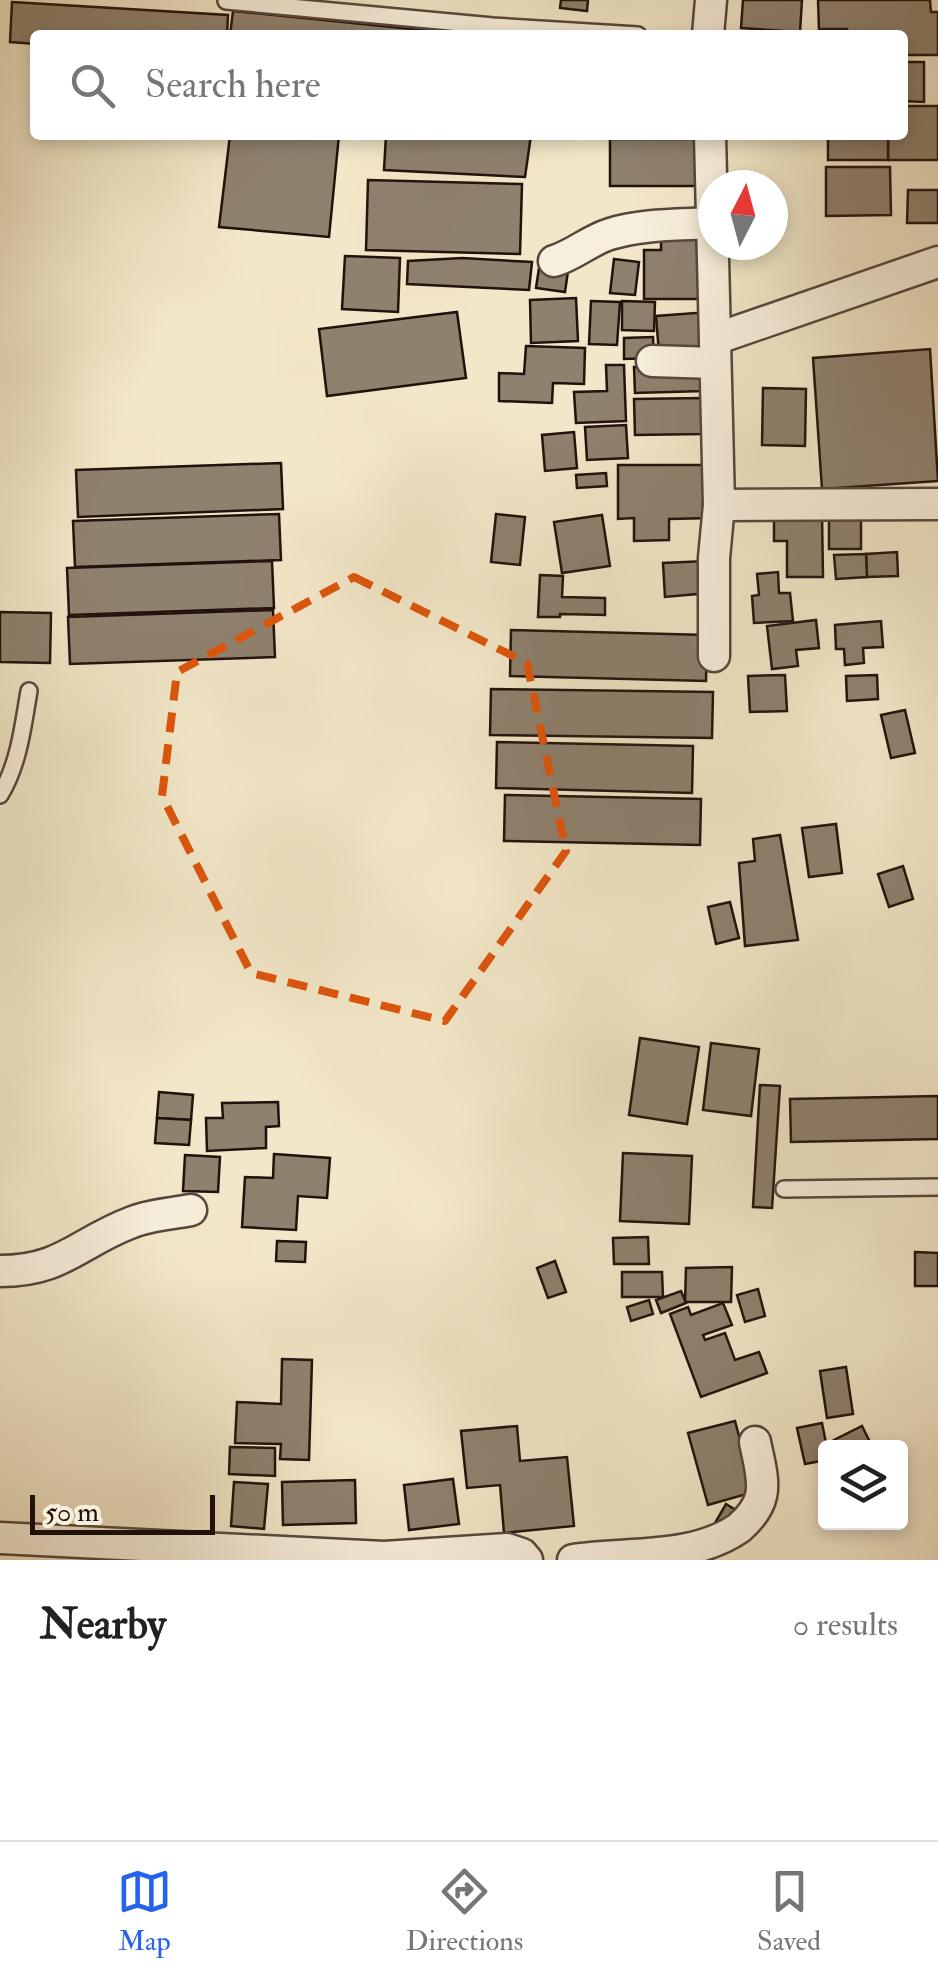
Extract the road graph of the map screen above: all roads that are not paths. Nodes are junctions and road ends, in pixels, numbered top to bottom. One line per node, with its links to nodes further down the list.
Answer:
1 (710, 0): 4 (street)
2 (226, 1): 3 (lane)
3 (484, 30)
4 (708, 30)
5 (710, 140): 6 (street)
6 (710, 170)
7 (698, 224): 9 (street)
8 (712, 260): 11 (street)
9 (554, 261)
10 (938, 262): 11 (street)
11 (715, 351): 12 (street); 14 (street)
12 (652, 362)
13 (938, 504): 14 (street)
14 (719, 505): 15 (street)
15 (714, 656)
16 (29, 690): 17 (lane)
17 (0, 795)
18 (784, 1188): 19 (lane)
19 (938, 1188)
20 (191, 1210): 21 (street)
21 (0, 1270)
22 (755, 1442): 25 (street)
23 (0, 1538): 24 (street)
24 (527, 1560)
25 (573, 1560)

